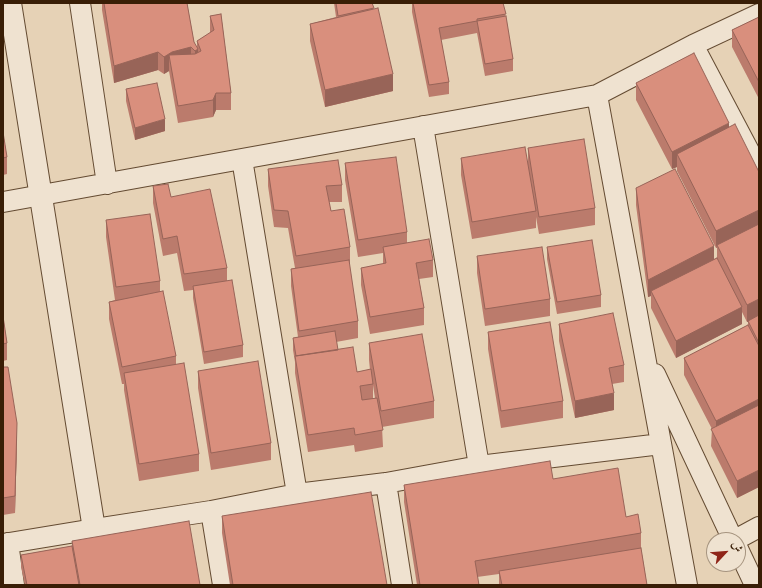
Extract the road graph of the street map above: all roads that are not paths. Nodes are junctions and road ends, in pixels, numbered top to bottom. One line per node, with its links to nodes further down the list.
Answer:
1 (10, 3): 10 (street)
2 (80, 3): 9 (street)
3 (759, 14): 4 (street)
4 (693, 45): 5 (street); 8 (street)
5 (597, 95): 6 (street); 12 (street)
6 (423, 126): 7 (street); 14 (street)
7 (242, 159): 9 (street); 16 (street)
8 (759, 170)
9 (107, 184): 10 (street)
10 (41, 196): 11 (street); 19 (street)
11 (3, 202)
12 (644, 348): 13 (street); 20 (street)
13 (661, 444): 14 (street); 27 (street)
14 (479, 466): 15 (street)
15 (386, 483): 16 (street); 26 (street)
16 (297, 494): 17 (street)
17 (211, 511): 19 (street); 25 (street)
18 (759, 527): 21 (street)
19 (94, 528): 22 (street)
20 (730, 532)
21 (746, 534)
22 (5, 544): 24 (street)
23 (746, 565): 28 (street)
24 (14, 585)
25 (223, 585)
26 (402, 585)
27 (687, 585)
28 (756, 585)

